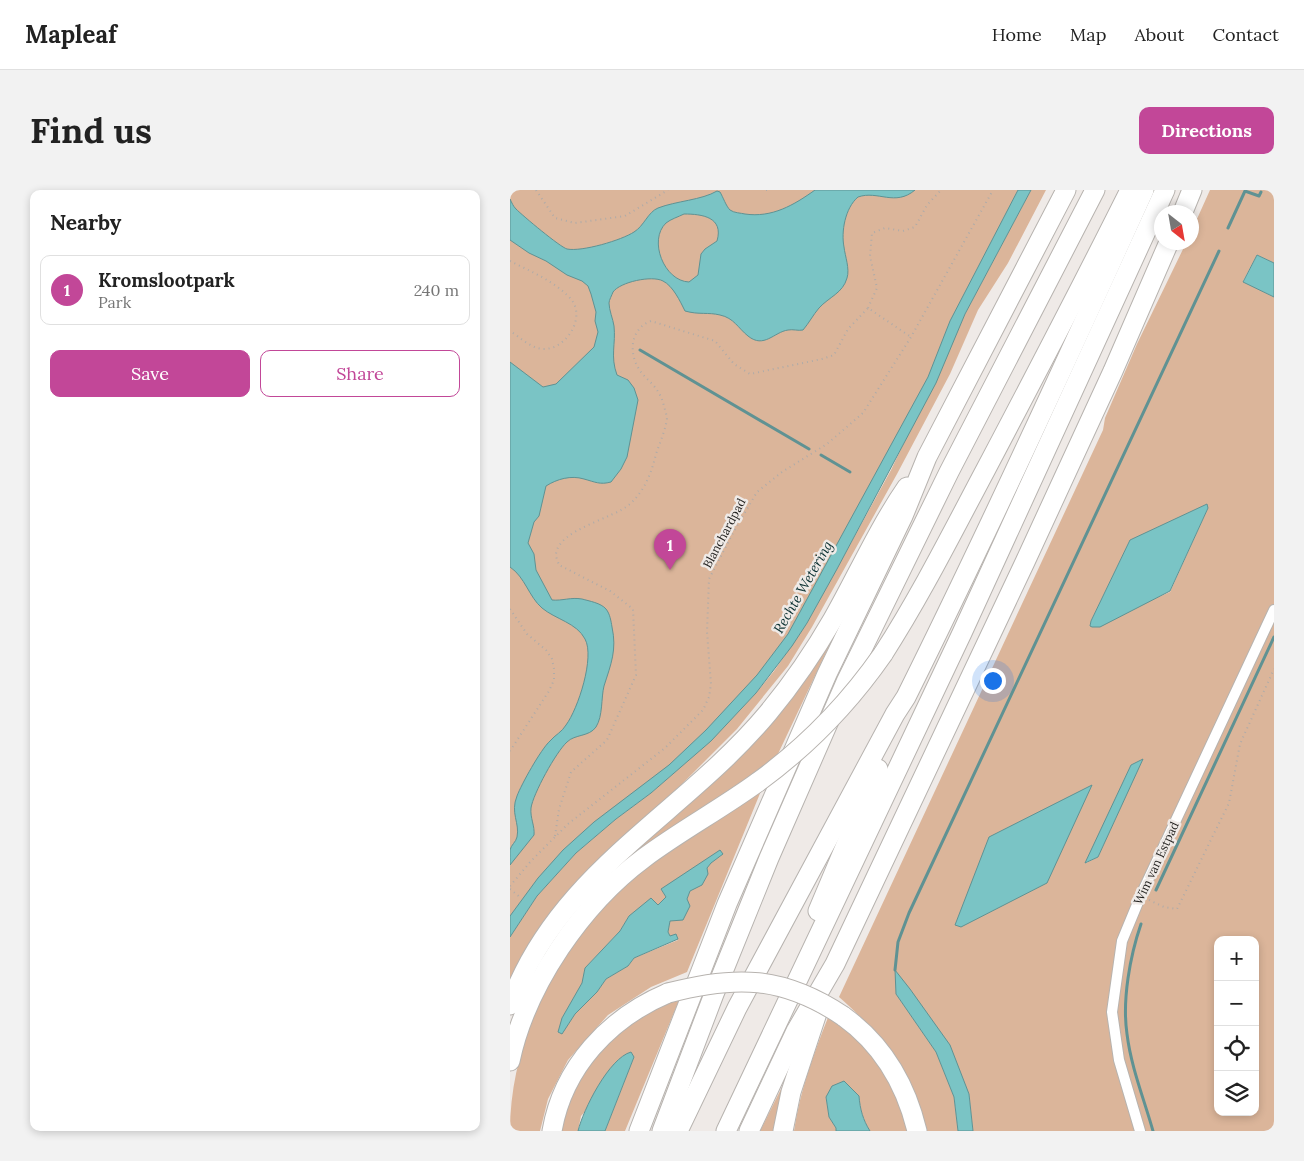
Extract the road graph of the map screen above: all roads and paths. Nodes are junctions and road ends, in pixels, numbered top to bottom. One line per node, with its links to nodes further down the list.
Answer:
1 (536, 190): 2 (path)
2 (668, 190)
3 (941, 190): 14 (path)
4 (992, 190): 16 (path, Blanchardpad)
5 (1066, 190): 17 (highway)
6 (1095, 190): 33 (highway)
7 (1130, 190): 30 (highway, bridge)
8 (1144, 190): 21 (highway)
9 (1165, 190): 29 (highway)
10 (1192, 190): 11 (highway)
11 (1186, 205)
12 (1166, 250): 27 (highway)
13 (510, 261): 15 (path)
14 (868, 308): 16 (path); 23 (path)
15 (510, 331)
16 (911, 336): 23 (path, Blanchardpad)
17 (928, 458): 28 (highway); 32 (highway)
18 (510, 609): 22 (path)
19 (1274, 610): 25 (street, Wim van Estpad)
20 (1274, 669): 25 (path)
21 (906, 697): 29 (highway); 34 (highway)
22 (510, 750)
23 (554, 836): 24 (path, Blanchardpad)
24 (510, 888): 26 (path)
25 (1141, 895): 39 (street, Wim van Estpad)
26 (521, 898)
27 (834, 964): 36 (highway); 37 (highway)
28 (510, 1005)
29 (782, 1011): 35 (highway)
30 (510, 1061)
31 (552, 1131): 38 (highway, bridge)
32 (639, 1131)
33 (662, 1131)
34 (678, 1131)
35 (726, 1131)
36 (749, 1131)
37 (784, 1131)
38 (917, 1131)
39 (1140, 1131)

